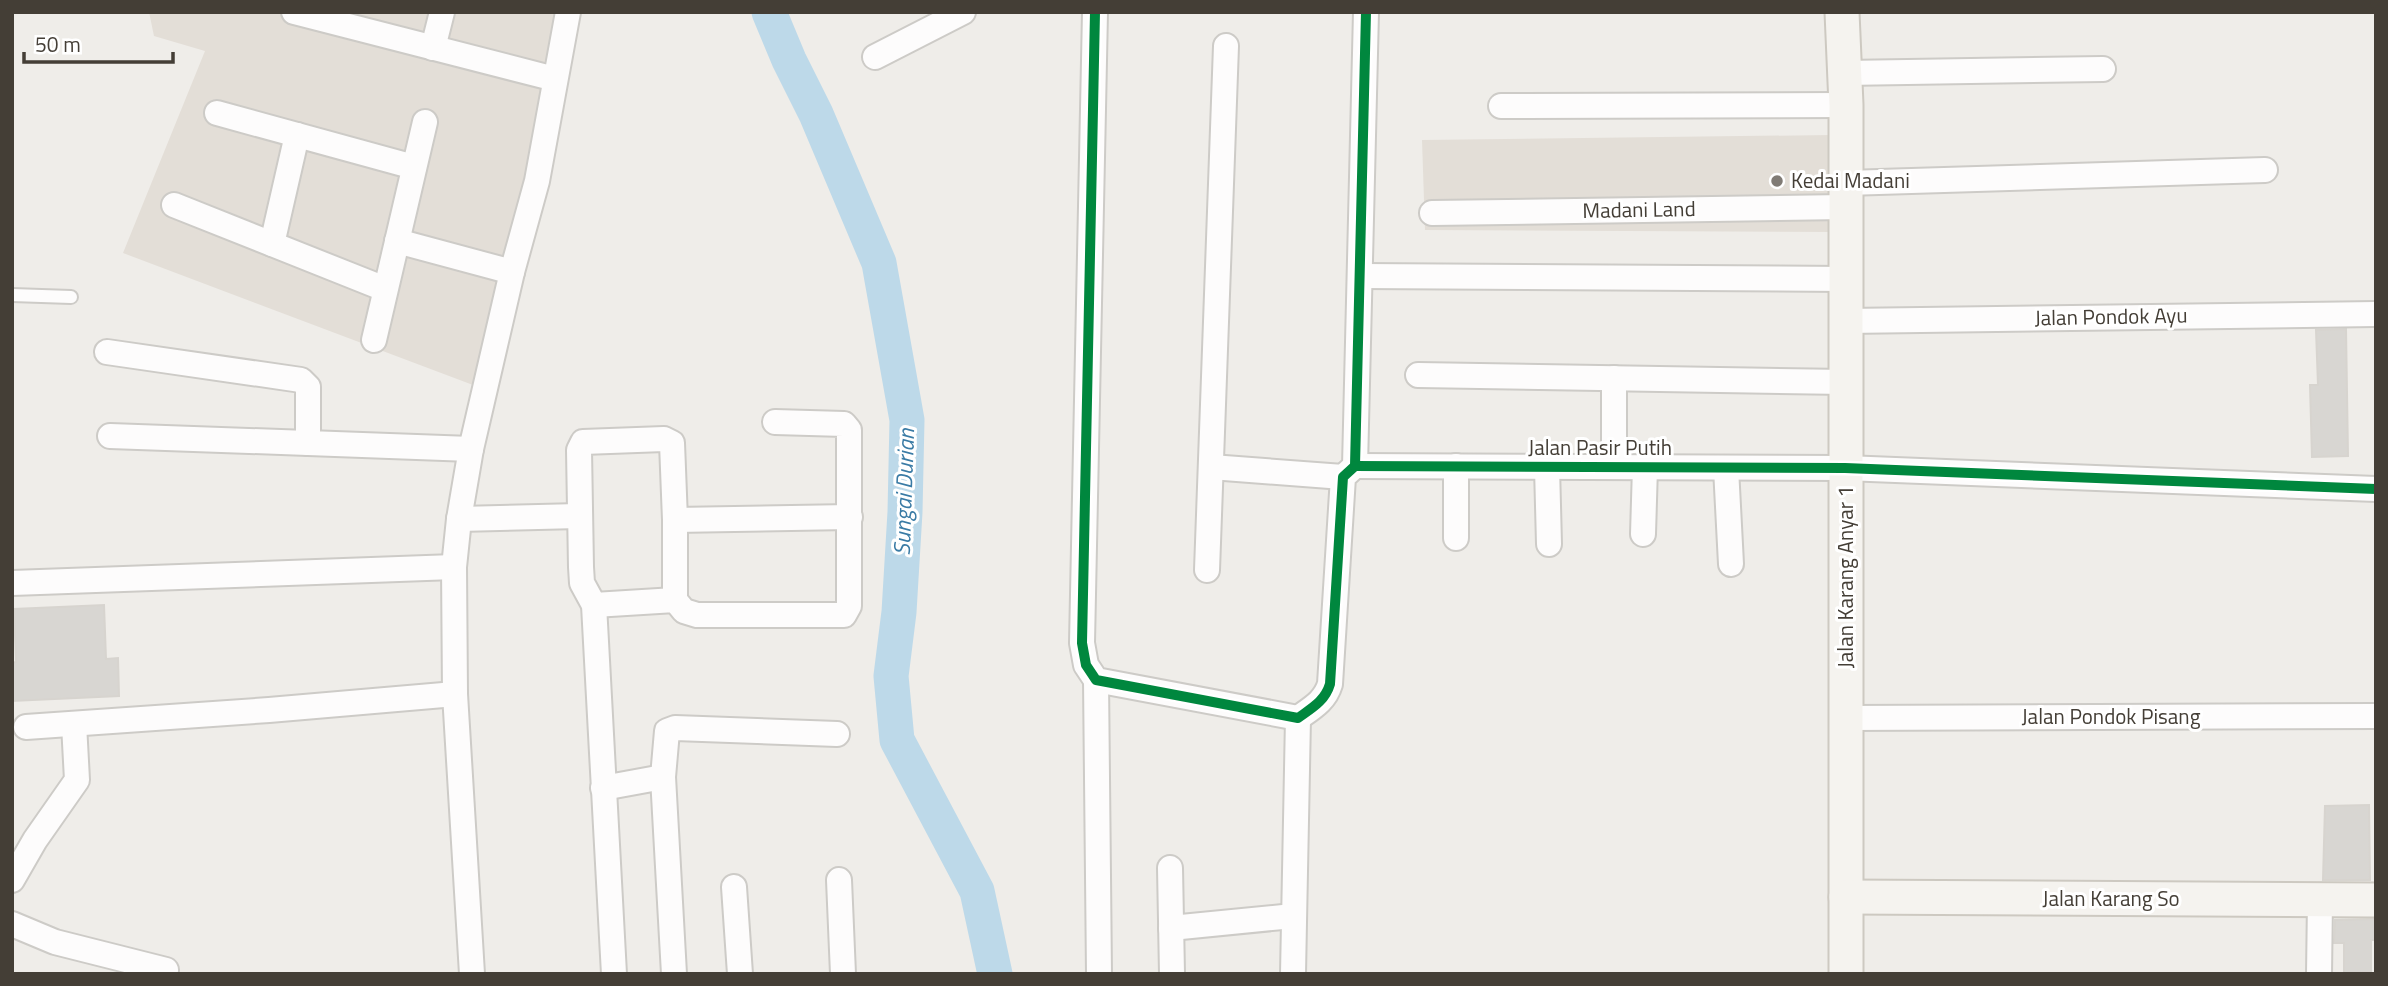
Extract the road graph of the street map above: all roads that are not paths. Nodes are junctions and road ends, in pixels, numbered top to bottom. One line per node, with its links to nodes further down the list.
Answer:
1 (442, 12): 9 (street)
2 (568, 12): 12 (street)
3 (963, 12): 10 (street)
4 (1095, 12): 64 (street)
5 (1366, 12): 26 (street)
6 (1842, 12): 13 (main road, Jalan Karang Anyar 1)
7 (310, 14): 9 (street)
8 (1226, 47): 43 (street)
9 (433, 48): 12 (street)
10 (875, 57)
11 (2103, 69): 13 (street)
12 (555, 79): 25 (street)
13 (1845, 89): 14 (street); 20 (main road, Jalan Karang Anyar 1)
14 (1501, 106)
15 (217, 113): 17 (street)
16 (425, 122): 18 (street)
17 (297, 135): 18 (street); 24 (street)
18 (414, 167): 23 (street)
19 (2265, 170): 20 (street, Madani Land)
20 (1846, 195): 22 (street, Madani Land); 27 (main road, Jalan Karang Anyar 1)
21 (174, 205): 24 (street)
22 (1432, 213)
23 (397, 241): 25 (street); 28 (street)
24 (272, 244): 28 (street)
25 (512, 272): 41 (street)
26 (1361, 276): 27 (street); 49 (street)
27 (1846, 279): 32 (main road, Jalan Karang Anyar 1)
28 (386, 289): 33 (street)
29 (12, 295): 30 (lane)
30 (71, 298)
31 (2376, 314): 32 (street, Jalan Pondok Ayu)
32 (1846, 321): 37 (main road, Jalan Karang Anyar 1)
33 (373, 340)
34 (107, 352): 40 (street)
35 (1418, 375): 36 (street)
36 (1614, 378): 37 (street); 45 (street)
37 (1846, 382): 48 (main road, Jalan Karang Anyar 1)
38 (775, 422): 52 (street)
39 (110, 436): 40 (street)
40 (308, 443): 41 (street)
41 (471, 449): 53 (street)
42 (1456, 466): 44 (street, Jalan Pasir Putih); 49 (street, Jalan Pasir Putih); 56 (street)
43 (1211, 467): 49 (street, Jalan Pasir Putih); 60 (street)
44 (1547, 467): 45 (street, Jalan Pasir Putih); 57 (street)
45 (1614, 467): 46 (street, Jalan Pasir Putih)
46 (1645, 467): 47 (street, Jalan Pasir Putih); 55 (street)
47 (1727, 468): 48 (street, Jalan Pasir Putih); 58 (street)
48 (1845, 468): 50 (street, Jalan Pasir Putih); 68 (main road, Jalan Karang Anyar 1)
49 (1349, 471): 67 (street)
50 (2376, 489)
51 (579, 516): 53 (street); 54 (street); 63 (street)
52 (850, 517): 54 (street); 62 (street)
53 (459, 519): 59 (street)
54 (675, 520): 62 (street)
55 (1643, 534)
56 (1456, 538)
57 (1549, 544)
58 (1731, 564)
59 (454, 567): 61 (street); 65 (street)
60 (1207, 570)
61 (12, 583)
62 (676, 600): 63 (street)
63 (594, 605): 73 (street)
64 (1096, 680): 67 (street); 90 (street)
65 (455, 694): 69 (street); 85 (street)
66 (2376, 716): 68 (street, Jalan Pondok Pisang)
67 (1298, 718): 81 (street)
68 (1846, 718): 78 (main road, Jalan Karang Anyar 1)
69 (74, 724): 70 (street); 75 (street)
70 (26, 727)
71 (837, 734): 72 (street)
72 (663, 777): 73 (street); 87 (street)
73 (603, 788): 86 (street)
74 (1170, 868): 83 (street)
75 (12, 880)
76 (839, 880): 89 (street)
77 (734, 887): 88 (street)
78 (1846, 897): 80 (main road, Jalan Karang So); 93 (main road, Jalan Karang Anyar 1)
79 (2376, 900): 80 (main road, Jalan Karang So)
80 (2320, 901): 94 (street)
81 (1293, 916): 83 (street); 92 (street)
82 (12, 923): 84 (street)
83 (1171, 928): 91 (street)
84 (169, 973)
85 (472, 974)
86 (614, 974)
87 (674, 974)
88 (740, 974)
89 (843, 974)
90 (1098, 974)
91 (1172, 974)
92 (1293, 974)
93 (1846, 974)
94 (2319, 974)

